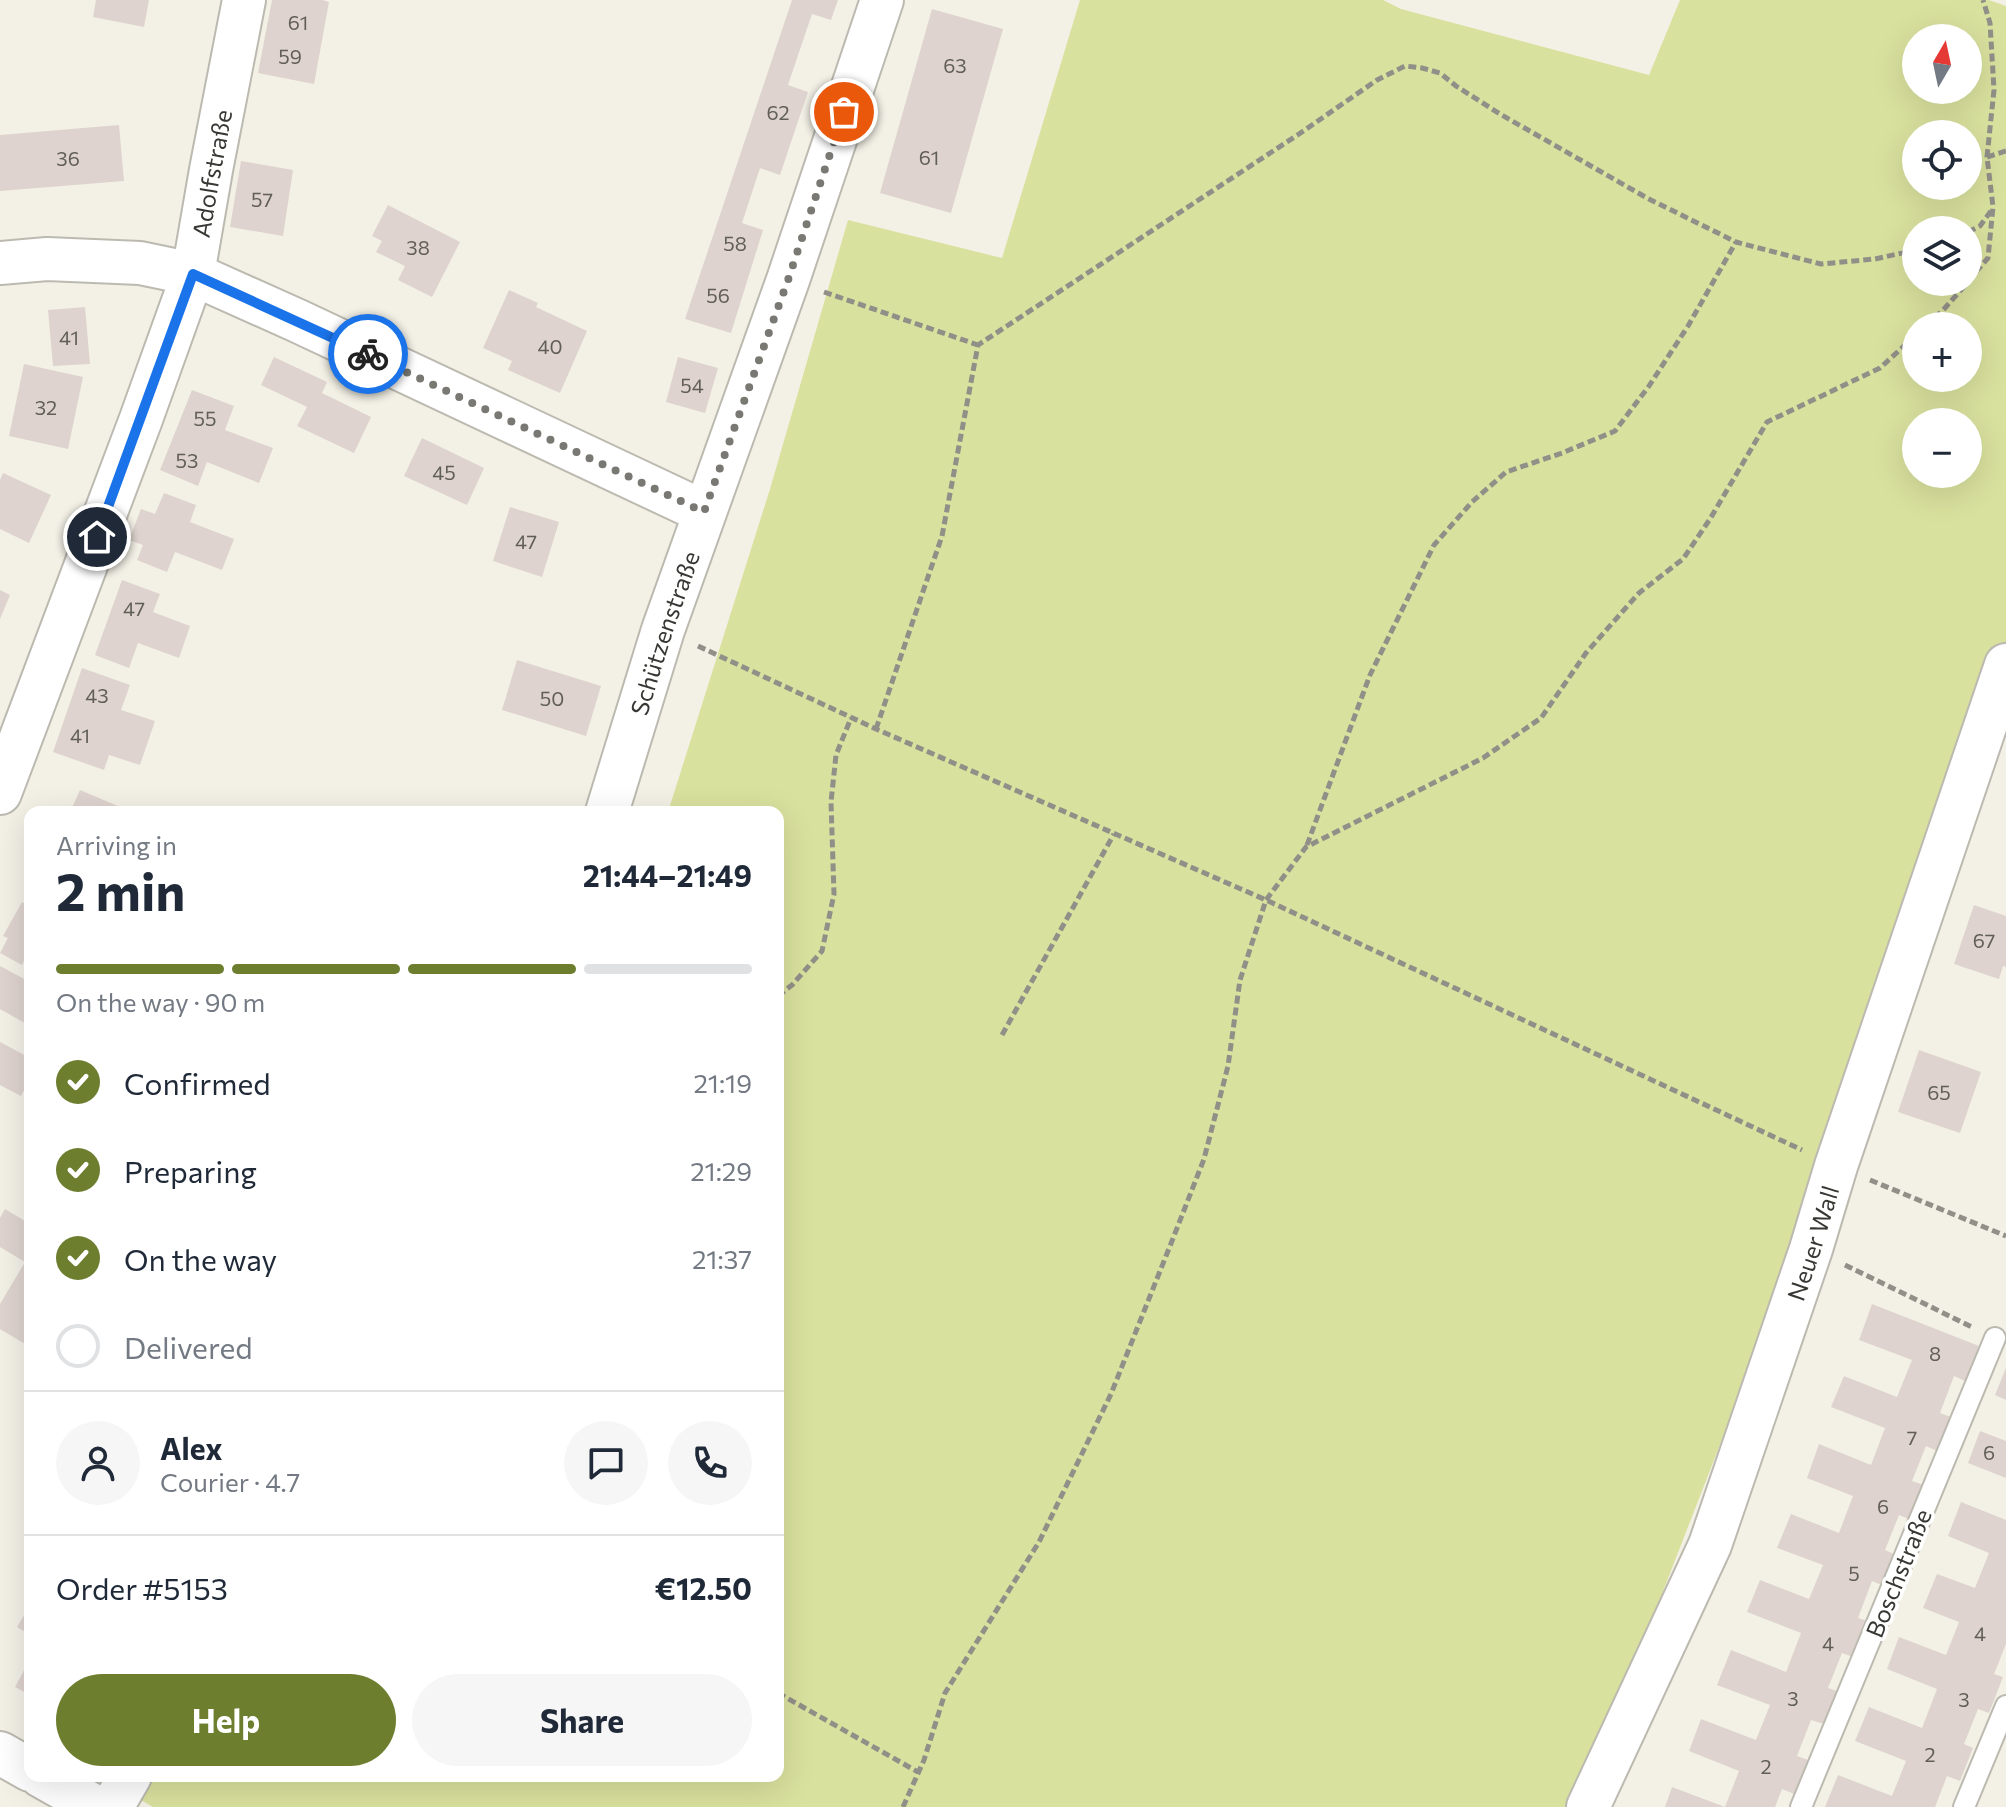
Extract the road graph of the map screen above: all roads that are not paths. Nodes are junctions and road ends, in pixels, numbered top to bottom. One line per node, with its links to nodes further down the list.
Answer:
1 (244, 0): 4 (street, Adolfstraße)
2 (882, 0): 5 (street, Schützenstraße)
3 (0, 263): 4 (street)
4 (193, 274): 5 (street); 8 (street, Adolfstraße)
5 (704, 512): 9 (street, Schützenstraße)
6 (2006, 665): 7 (street, Neuer Wall)
7 (1994, 734): 18 (street, Neuer Wall)
8 (0, 793)
9 (609, 806)
10 (1995, 1338): 19 (lane, Boschstraße)
11 (2006, 1706): 20 (lane)
12 (0, 1753): 13 (street)
13 (24, 1767)
14 (52, 1782): 16 (street)
15 (127, 1782): 17 (street)
16 (96, 1807)
17 (112, 1807)
18 (1588, 1807)
19 (1801, 1807)
20 (1964, 1807)

